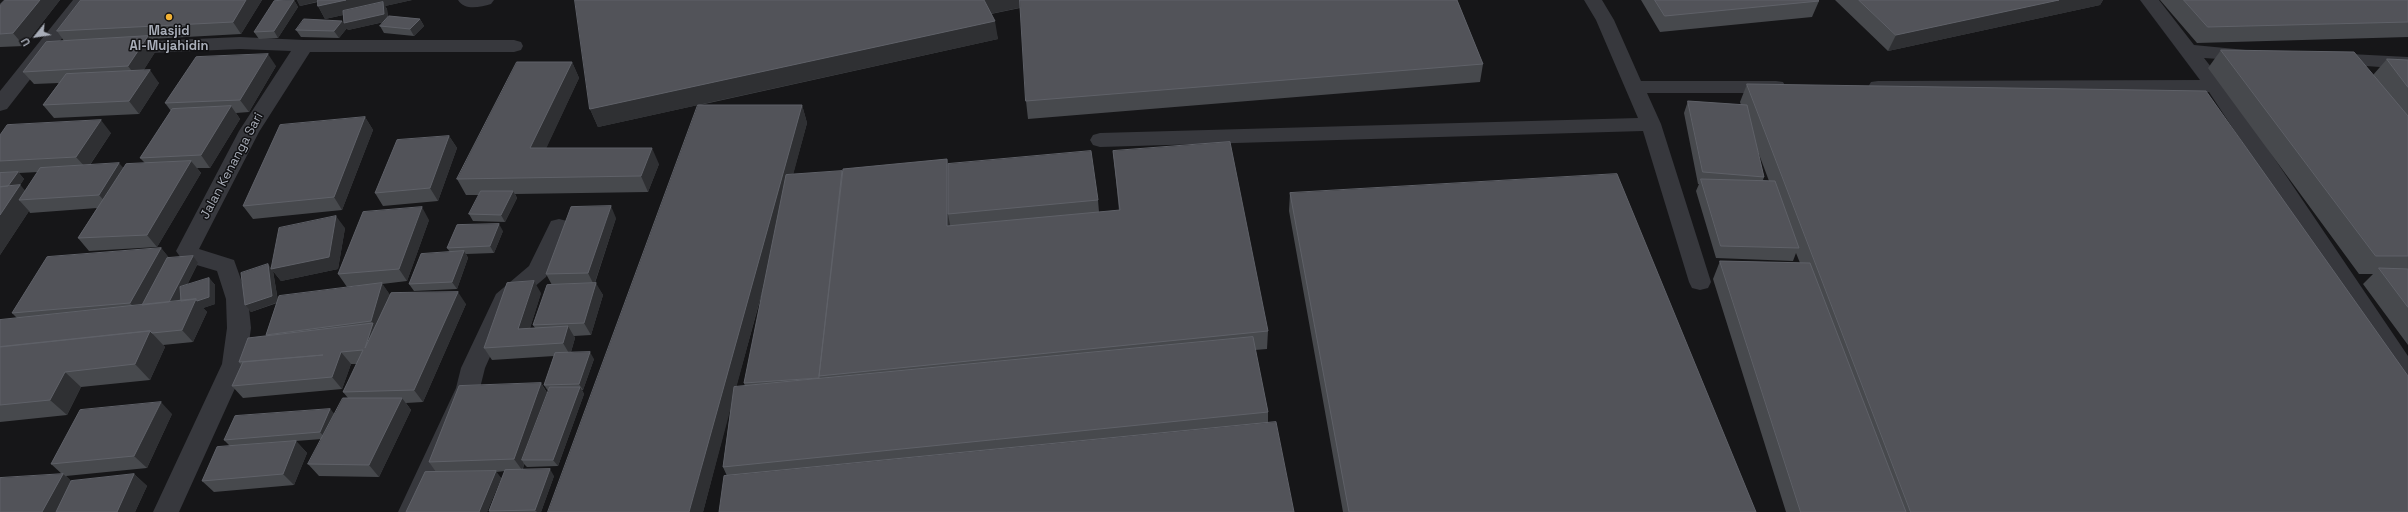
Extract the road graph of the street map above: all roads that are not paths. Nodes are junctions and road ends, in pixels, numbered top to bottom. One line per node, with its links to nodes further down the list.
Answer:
1 (84, 0): 13 (street)
2 (466, 0): 3 (street)
3 (485, 0)
4 (1593, 0): 18 (street)
5 (2149, 0): 12 (street)
6 (262, 24): 7 (street)
7 (251, 43): 8 (street); 10 (street)
8 (304, 46): 9 (street); 27 (street, Jalan Kenanga Sari)
9 (514, 46)
10 (105, 49)
11 (65, 51): 13 (street)
12 (2188, 51): 14 (street); 17 (street)
13 (42, 52): 21 (street)
14 (2267, 56)
15 (2314, 58): 16 (street)
16 (2408, 63)
17 (2215, 86): 20 (street); 26 (street)
18 (1635, 87): 19 (street); 22 (street)
19 (1794, 87)
20 (1858, 87)
21 (0, 104)
22 (1651, 124): 23 (street); 25 (street)
23 (1100, 140)
24 (559, 227): 28 (street)
25 (1700, 282)
26 (2408, 374)
27 (166, 512)
28 (410, 512)

